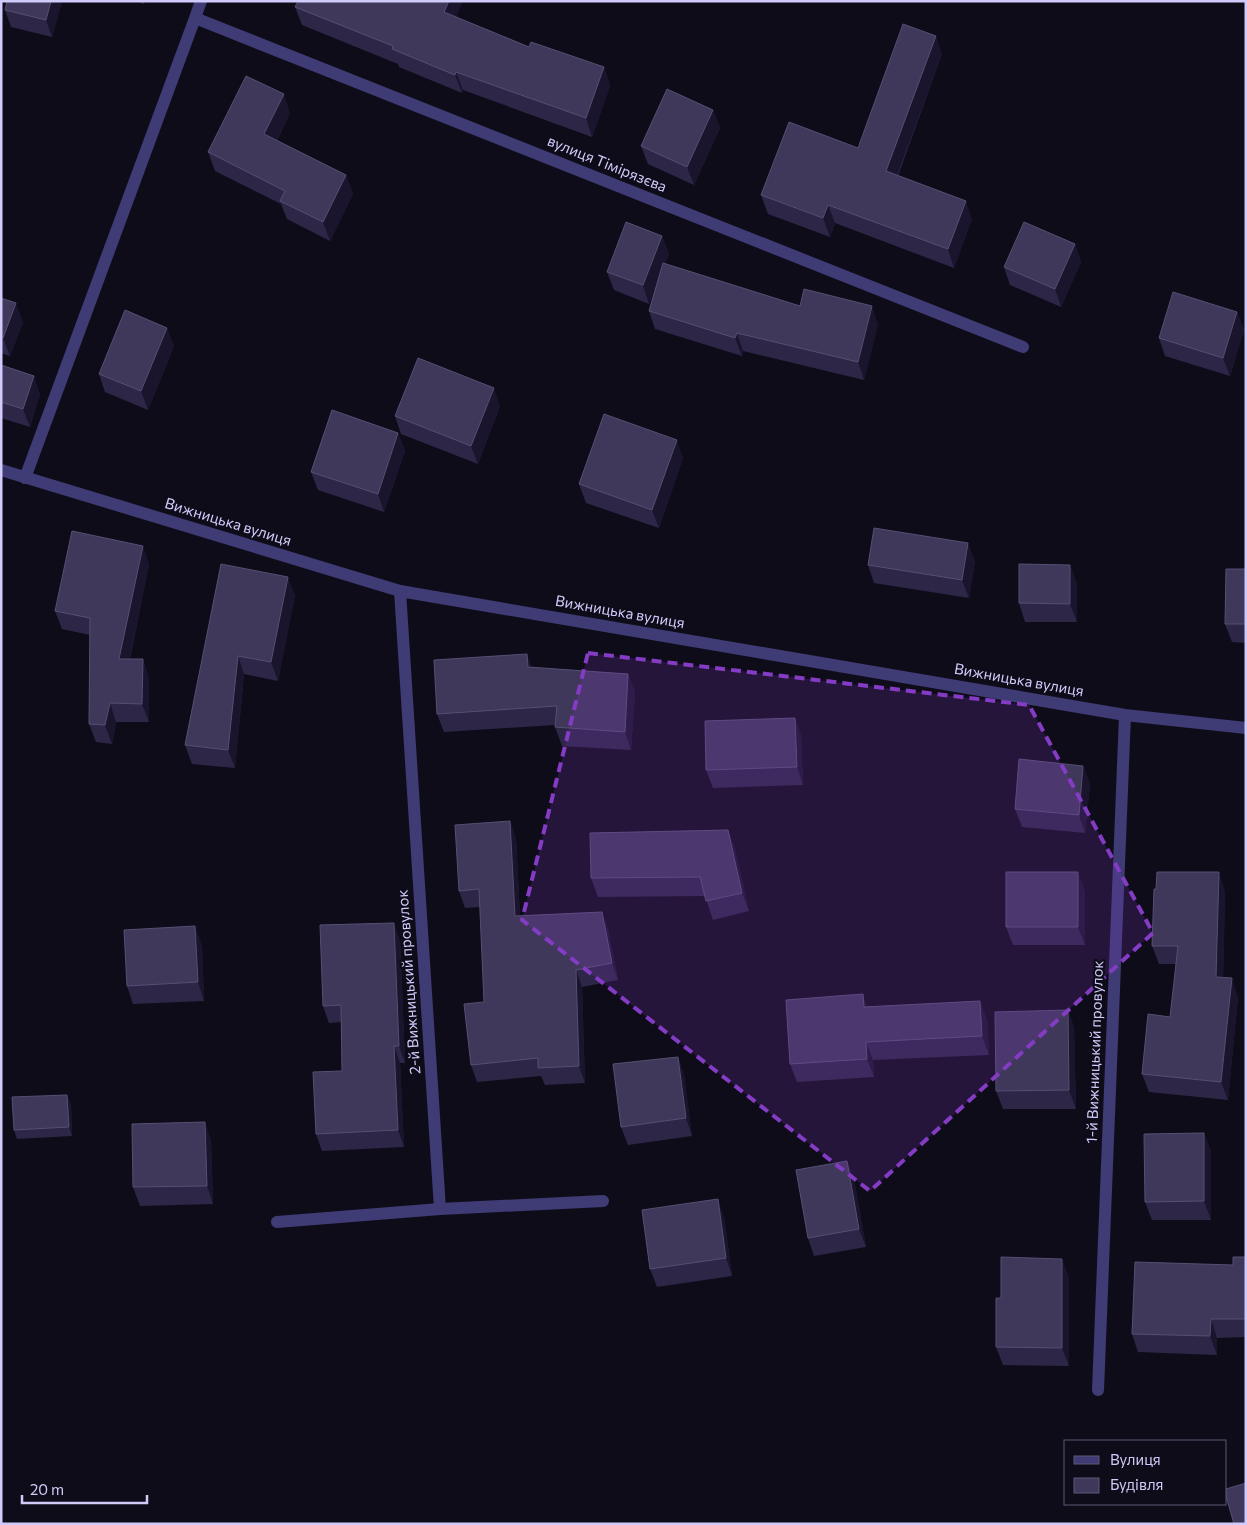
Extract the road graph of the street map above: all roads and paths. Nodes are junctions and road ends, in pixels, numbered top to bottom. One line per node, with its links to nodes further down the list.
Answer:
1 (202, 1): 2 (street)
2 (195, 18): 3 (street, вулиця Тімірязєва); 5 (street)
3 (1023, 347)
4 (1, 470): 5 (street, Вижницька вулиця)
5 (26, 478): 6 (street, Вижницька вулиця)
6 (400, 590): 7 (street, Вижницька вулиця); 10 (street, 2-й Вижницький провулок)
7 (1125, 715): 8 (street, Вижницька вулиця); 12 (street, 1-й Вижницький провулок)
8 (1246, 728)
9 (604, 1201): 10 (street)
10 (440, 1208): 11 (street)
11 (278, 1222)
12 (1098, 1390)

